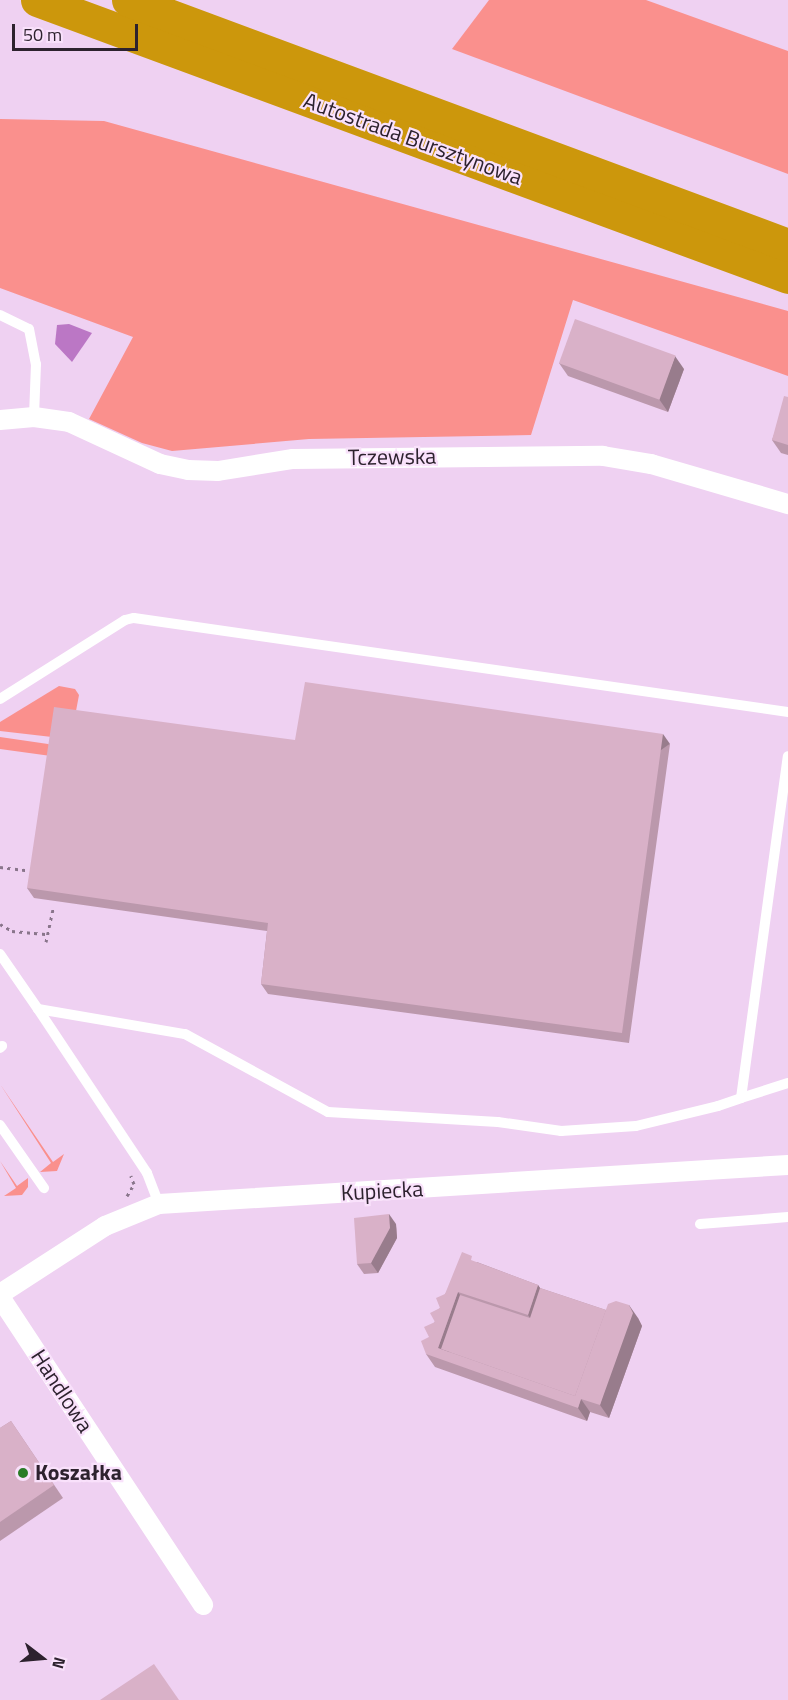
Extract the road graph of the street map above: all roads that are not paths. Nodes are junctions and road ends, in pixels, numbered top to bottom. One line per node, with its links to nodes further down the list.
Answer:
1 (37, 0): 4 (highway, Autostrada Bursztynowa)
2 (128, 0): 3 (highway, Autostrada Bursztynowa)
3 (788, 245)
4 (788, 277)
5 (0, 315): 6 (lane)
6 (34, 417): 7 (street, Tczewska); 8 (street, Tczewska)
7 (0, 420)
8 (788, 504)
9 (0, 699): 10 (lane)
10 (788, 712)
11 (788, 756): 15 (lane)
12 (0, 954): 13 (lane)
13 (38, 1009): 15 (lane); 19 (lane)
14 (788, 1083): 15 (lane)
15 (741, 1098)
16 (0, 1125): 18 (lane)
17 (788, 1165): 19 (street, Kupiecka)
18 (44, 1188)
19 (159, 1204): 22 (street, Kupiecka)
20 (788, 1217): 21 (lane)
21 (699, 1224)
22 (0, 1296): 23 (street, Handlowa)
23 (203, 1605)

